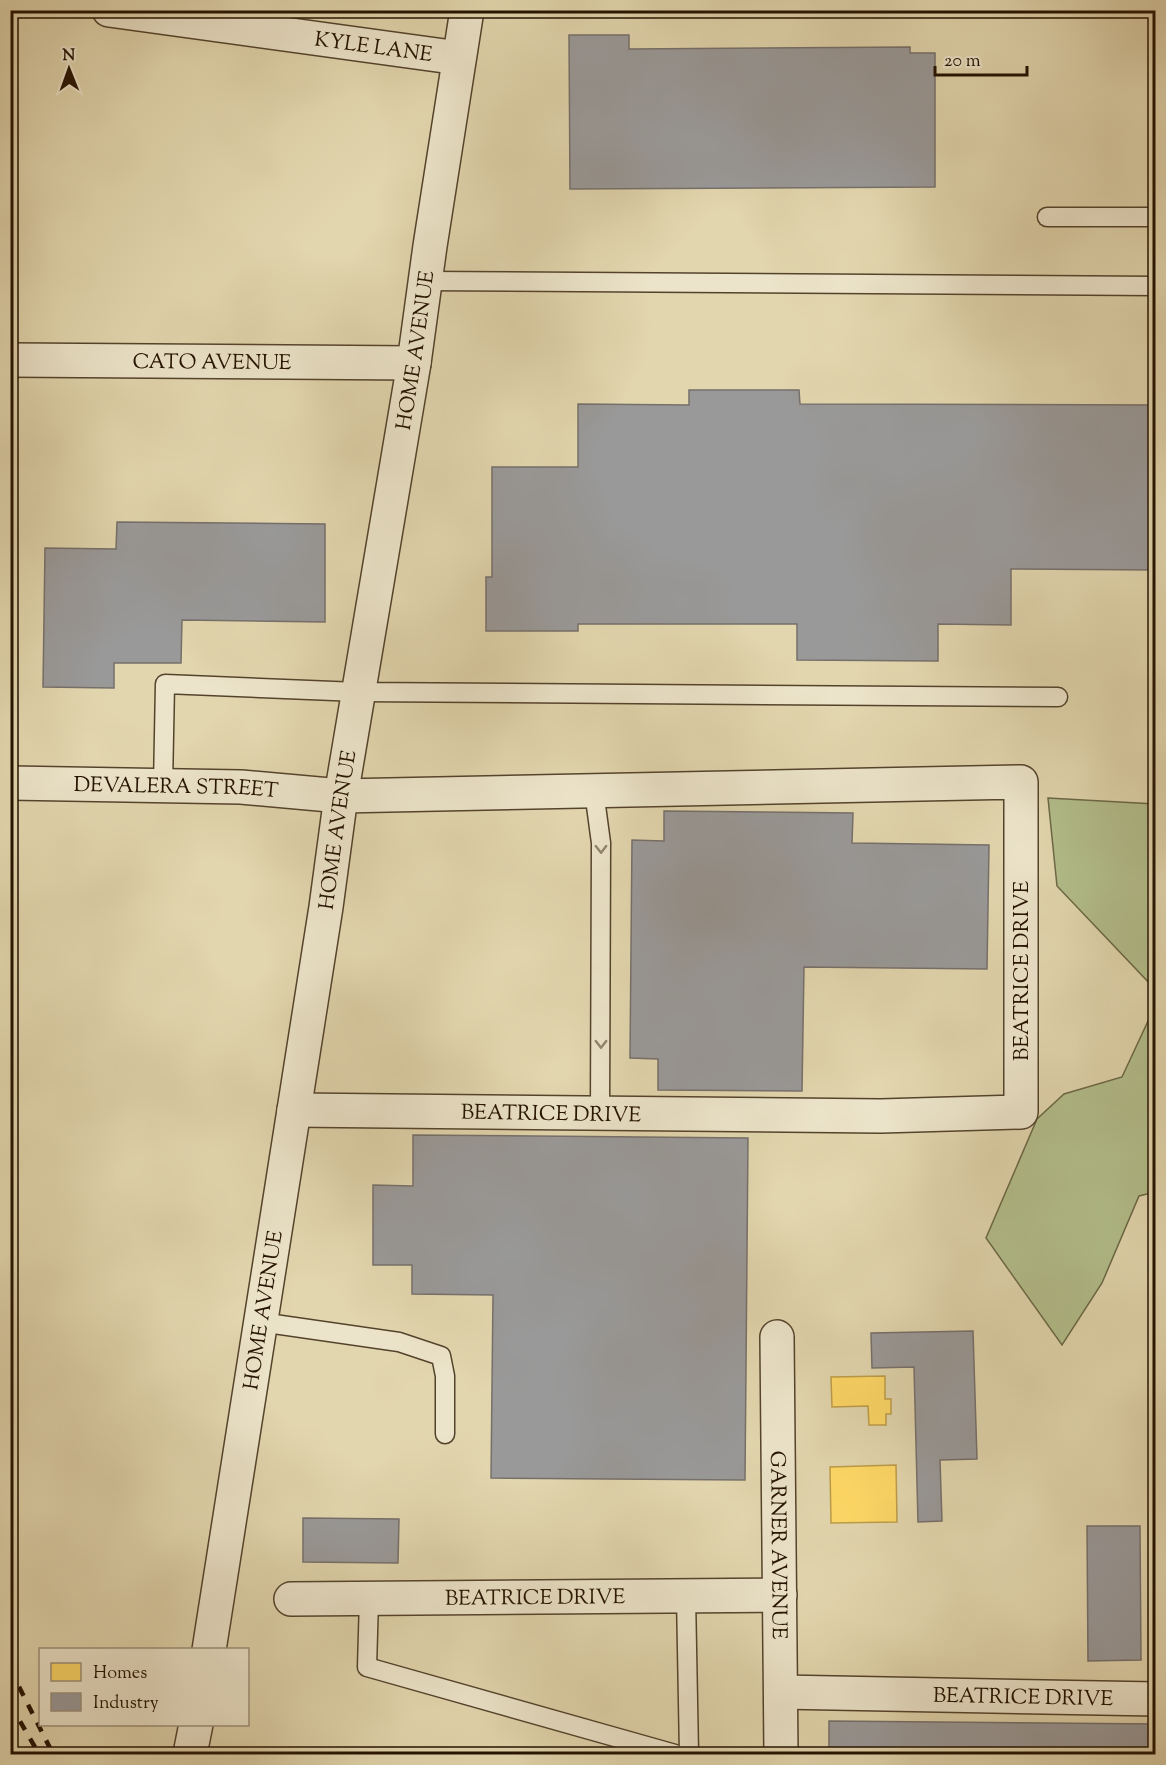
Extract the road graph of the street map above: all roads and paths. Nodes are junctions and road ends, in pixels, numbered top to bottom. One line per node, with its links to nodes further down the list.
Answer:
1 (109, 10): 3 (street, KYLE LANE)
2 (467, 10): 3 (street, HOME AVENUE)
3 (459, 58): 6 (street, HOME AVENUE)
4 (1047, 217): 5 (lane)
5 (1155, 218)
6 (425, 281): 7 (lane); 9 (street, HOME AVENUE)
7 (1155, 286)
8 (10, 360): 9 (street, CATO AVENUE)
9 (414, 363): 10 (street, HOME AVENUE)
10 (358, 692): 11 (lane); 13 (lane); 15 (street, HOME AVENUE)
11 (1058, 697)
12 (10, 783): 13 (street, DEVALERA STREET)
13 (163, 786): 15 (street, DEVALERA STREET)
14 (594, 791): 15 (street, BEATRICE DRIVE); 17 (lane, one-way to 17); 17 (street, BEATRICE DRIVE)
15 (341, 796): 16 (street, HOME AVENUE)
16 (294, 1110): 17 (street, BEATRICE DRIVE); 18 (street, HOME AVENUE)
17 (600, 1113)
18 (260, 1322): 20 (lane); 25 (street, HOME AVENUE)
19 (777, 1337): 21 (street, GARNER AVENUE)
20 (446, 1434)
21 (780, 1595): 22 (street, BEATRICE DRIVE); 26 (street, GARNER AVENUE)
22 (686, 1596): 24 (street, BEATRICE DRIVE); 31 (lane)
23 (291, 1599): 24 (street, BEATRICE DRIVE)
24 (369, 1599): 30 (lane)
25 (209, 1648)
26 (781, 1692): 27 (street, BEATRICE DRIVE); 32 (street, GARNER AVENUE)
27 (1155, 1699)
28 (196, 1726): 29 (street)
29 (190, 1755)
30 (675, 1755)
31 (689, 1755)
32 (781, 1755)

